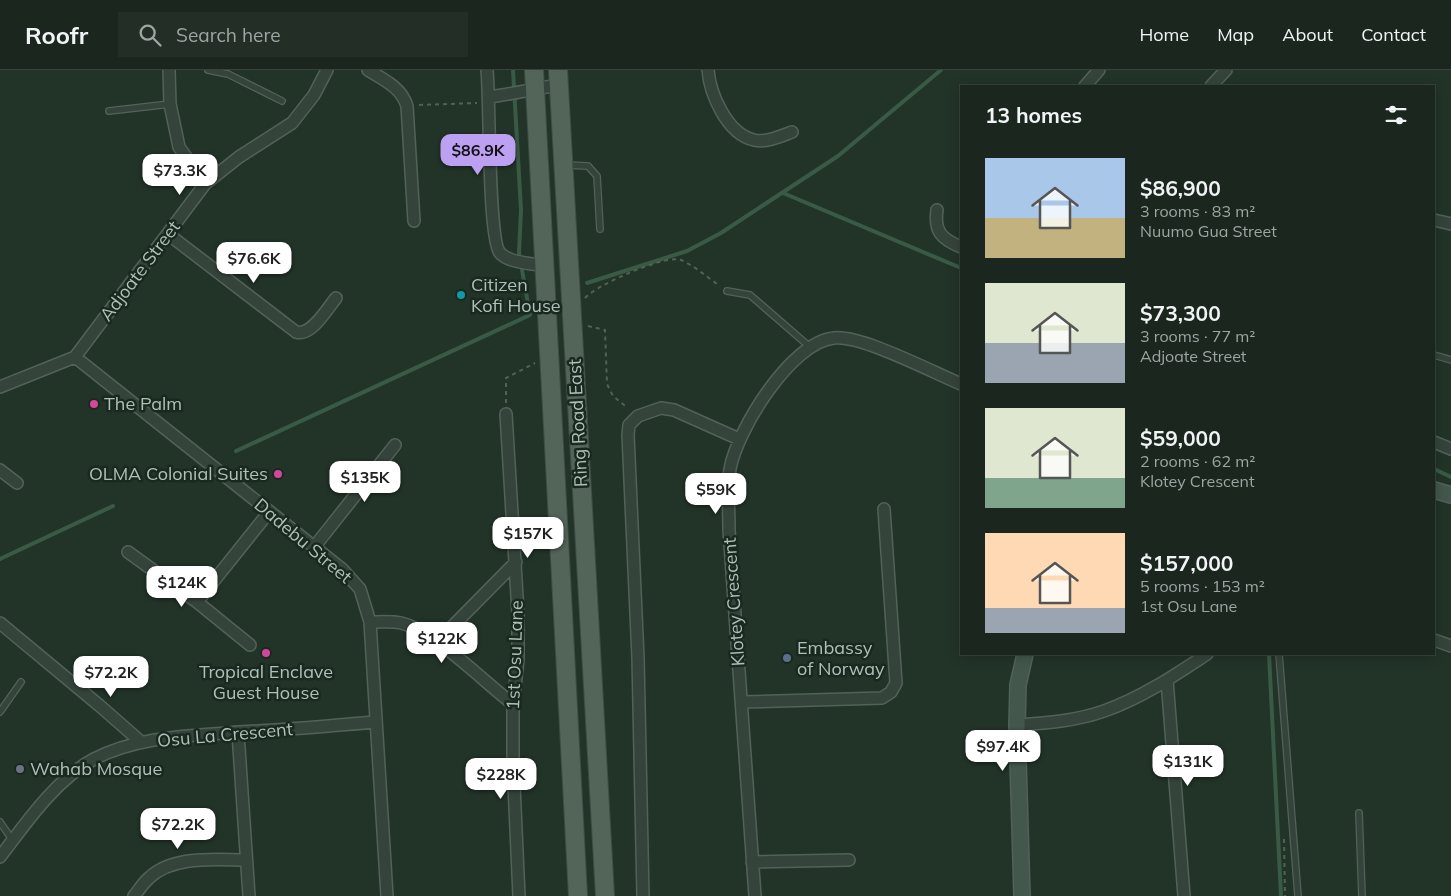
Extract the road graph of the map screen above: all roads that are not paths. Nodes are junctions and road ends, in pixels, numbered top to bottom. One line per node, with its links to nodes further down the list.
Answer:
1 (169, 70): 16 (street)
2 (208, 70): 15 (lane)
3 (327, 70): 20 (street, Adjoate Street)
4 (368, 70): 23 (street)
5 (486, 70): 14 (street)
6 (534, 70): 13 (main road, Ring Road East)
7 (708, 70): 18 (street)
8 (1099, 70): 11 (street)
9 (1226, 70): 12 (street)
10 (559, 78): 13 (street); 19 (main road, Ring Road East)
11 (1086, 85)
12 (1212, 85)
13 (535, 88): 14 (street); 28 (main road, Ring Road East)
14 (489, 99): 28 (street)
15 (282, 101)
16 (170, 104): 17 (lane); 20 (street)
17 (108, 111)
18 (792, 132)
19 (564, 165): 25 (lane); 48 (main road, Ring Road East)
20 (205, 184): 26 (street, Adjoate Street)
21 (937, 210): 27 (street)
22 (1435, 220): 24 (street)
23 (414, 221)
24 (1451, 224)
25 (600, 230)
26 (168, 234): 30 (street); 33 (street, Adjoate Street)
27 (960, 246)
28 (544, 266): 49 (main road, Ring Road East)
29 (727, 291): 31 (lane)
30 (336, 298)
31 (810, 347): 35 (street, Klotey Crescent); 38 (street, Klotey Crescent)
32 (1435, 355): 34 (lane)
33 (75, 357): 36 (street); 47 (street, Dadebu Street)
34 (1451, 360)
35 (960, 384)
36 (0, 387)
37 (506, 414): 52 (street, 1st Osu Lane)
38 (739, 439): 65 (street, Klotey Crescent); 85 (street)
39 (1435, 442): 41 (street)
40 (395, 445): 50 (street)
41 (1451, 449)
42 (0, 470): 43 (street)
43 (17, 482)
44 (1435, 490): 45 (street)
45 (1451, 495)
46 (884, 509): 65 (street)
47 (269, 512): 50 (street, Dadebu Street); 53 (street)
48 (583, 524): 49 (main road); 84 (main road, Ring Road East)
49 (557, 525): 83 (main road, Ring Road East)
50 (315, 546): 54 (street, Dadebu Street)
51 (128, 552): 53 (street)
52 (516, 562): 57 (street); 66 (street, 1st Osu Lane)
53 (197, 602): 58 (street)
54 (370, 622): 57 (street); 68 (street, Dadebu Street)
55 (0, 623): 71 (street)
56 (1435, 640): 59 (street)
57 (437, 642): 66 (street)
58 (250, 645)
59 (1451, 646)
60 (1025, 655): 69 (street)
61 (1205, 655): 63 (street)
62 (1279, 655): 89 (lane)
63 (1167, 680): 69 (street); 88 (street)
64 (21, 682): 67 (lane)
65 (743, 702): 78 (street, Klotey Crescent)
66 (513, 704): 82 (street, 1st Osu Lane)
67 (0, 712)
68 (375, 722): 70 (street, Osu La Crescent); 81 (street, Dadebu Street)
69 (1017, 725): 87 (street)
70 (238, 732): 71 (street, Osu La Crescent); 76 (street)
71 (140, 742): 74 (street, Osu La Crescent)
72 (1359, 814): 90 (lane)
73 (0, 822): 74 (lane)
74 (13, 841): 75 (street, Osu La Crescent)
75 (0, 857)
76 (246, 860): 79 (street); 80 (street)
77 (849, 860): 78 (street)
78 (752, 862): 86 (street, Klotey Crescent)
79 (134, 896)
80 (248, 896)
81 (386, 896)
82 (519, 896)
83 (578, 896)
84 (605, 896)
85 (643, 896)
86 (755, 896)
87 (1022, 896)
88 (1184, 896)
89 (1298, 896)
90 (1362, 896)

